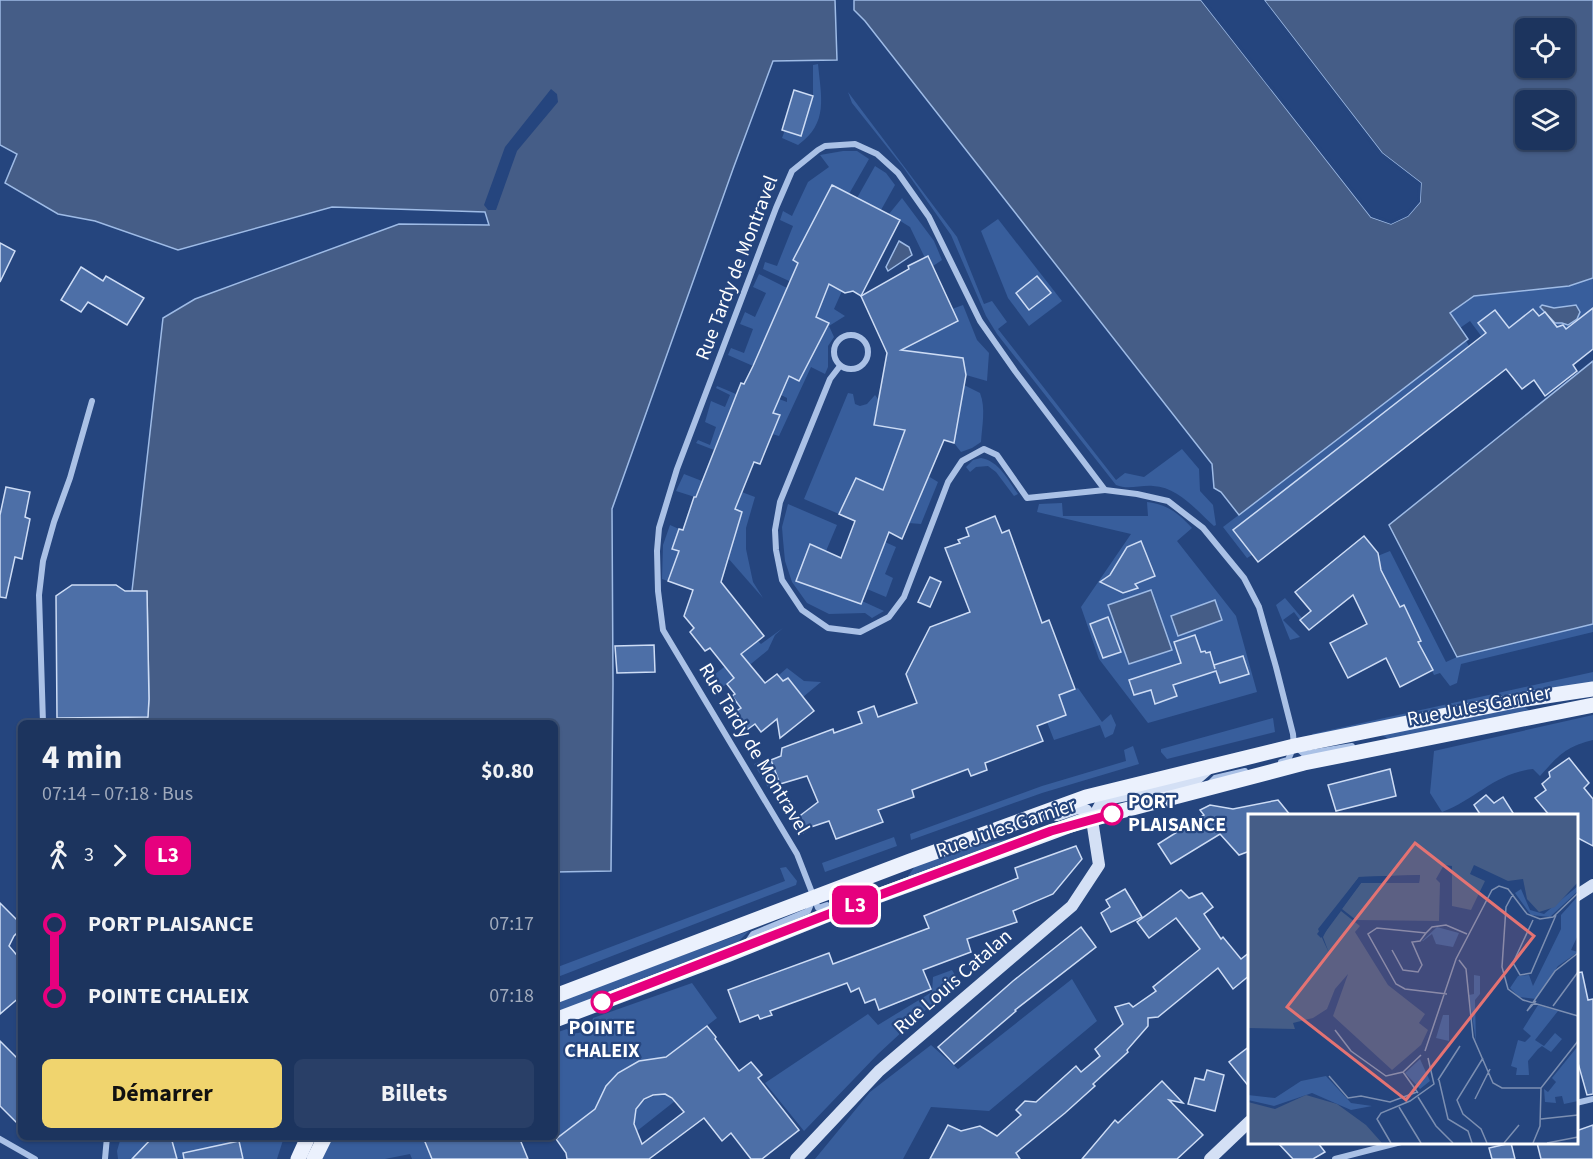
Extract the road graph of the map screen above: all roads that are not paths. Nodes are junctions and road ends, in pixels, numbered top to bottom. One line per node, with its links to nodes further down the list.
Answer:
1 (840, 366): 1 (street); 3 (street)
2 (92, 401): 6 (street)
3 (1105, 490): 7 (street); 15 (street, Rue Tardy de Montravel)
4 (1593, 688): 7 (main road, Rue Jules Garnier)
5 (1593, 705): 8 (main road, Rue Jules Garnier)
6 (43, 720)
7 (1294, 746): 8 (street); 9 (main road, Rue Jules Garnier); 10 (street)
8 (1377, 748): 10 (main road, Rue Jules Garnier)
9 (1212, 766): 11 (street); 12 (main road, Rue Jules Garnier)
10 (1201, 790): 11 (main road, Rue Jules Garnier)
11 (1092, 820): 12 (street); 16 (main road, Rue Jules Garnier); 32 (street, Rue Louis Catalan)
12 (982, 835): 15 (main road, Rue Jules Garnier)
13 (1593, 885): 14 (street)
14 (1578, 895)
15 (814, 897): 16 (street); 17 (street); 18 (main road, Rue Jules Garnier)
16 (834, 912): 17 (main road, Rue Jules Garnier)
17 (743, 948): 19 (main road, Rue Jules Garnier)
18 (558, 995)
19 (558, 1019)
20 (1593, 1099): 21 (street)
21 (1578, 1103)
22 (1248, 1123): 33 (street)
23 (0, 1139): 28 (street)
24 (107, 1140): 29 (street)
25 (307, 1140): 30 (main road)
26 (324, 1140): 31 (main road)
27 (1397, 1144): 34 (street)
28 (35, 1159)
29 (105, 1159)
30 (298, 1159)
31 (314, 1159)
32 (796, 1159)
33 (1210, 1159)
34 (1335, 1159)

